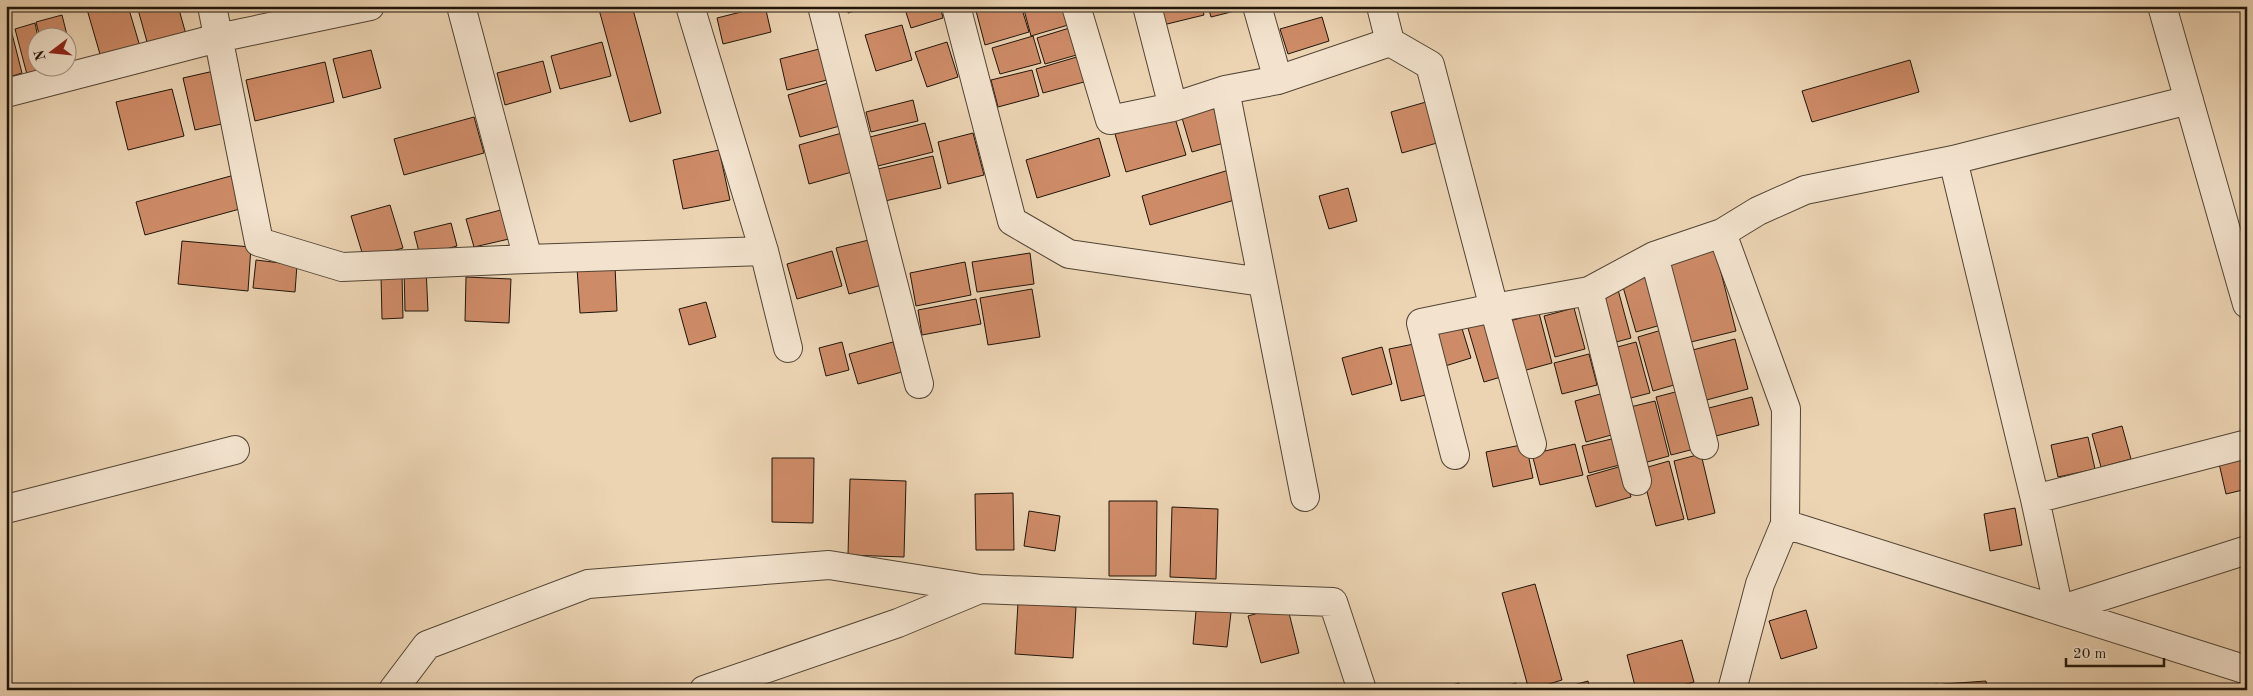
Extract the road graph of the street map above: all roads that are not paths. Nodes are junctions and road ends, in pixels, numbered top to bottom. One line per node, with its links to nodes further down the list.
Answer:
1 (212, 6): 12 (street)
2 (370, 6): 12 (street)
3 (460, 6): 23 (street)
4 (690, 6): 21 (street)
5 (822, 6): 29 (street)
6 (956, 6): 24 (street)
7 (1076, 6): 18 (street)
8 (1147, 6): 18 (street)
9 (1257, 6): 14 (street)
10 (1381, 6): 13 (street)
11 (2162, 6): 17 (street)
12 (218, 38): 16 (street); 23 (street)
13 (1390, 42): 14 (street); 27 (street)
14 (1278, 80): 15 (street)
15 (1224, 90): 18 (street); 24 (street)
16 (6, 93)
17 (2189, 100): 19 (street); 26 (street)
18 (1173, 107)
19 (1953, 160): 20 (street); 37 (street)
20 (1722, 233): 22 (street); 39 (street)
21 (764, 251): 23 (street); 28 (street)
22 (1654, 256): 25 (street); 32 (street)
23 (528, 258)
24 (1262, 282): 36 (street)
25 (1588, 291): 27 (street); 35 (street)
26 (2247, 304)
27 (1494, 308): 30 (street); 34 (street)
28 (788, 348)
29 (919, 384)
30 (1532, 444)
31 (2247, 444): 37 (street)
32 (1704, 445)
33 (235, 450): 38 (street)
34 (1455, 455)
35 (1637, 481)
36 (1305, 496)
37 (2035, 499): 42 (street)
38 (6, 509)
39 (1785, 524): 42 (street); 47 (street)
40 (2247, 550): 42 (street)
41 (980, 589): 44 (street); 45 (street); 46 (street)
42 (2059, 610): 43 (street)
43 (2247, 670)
44 (394, 690)
45 (704, 690)
46 (1362, 690)
47 (1732, 690)

